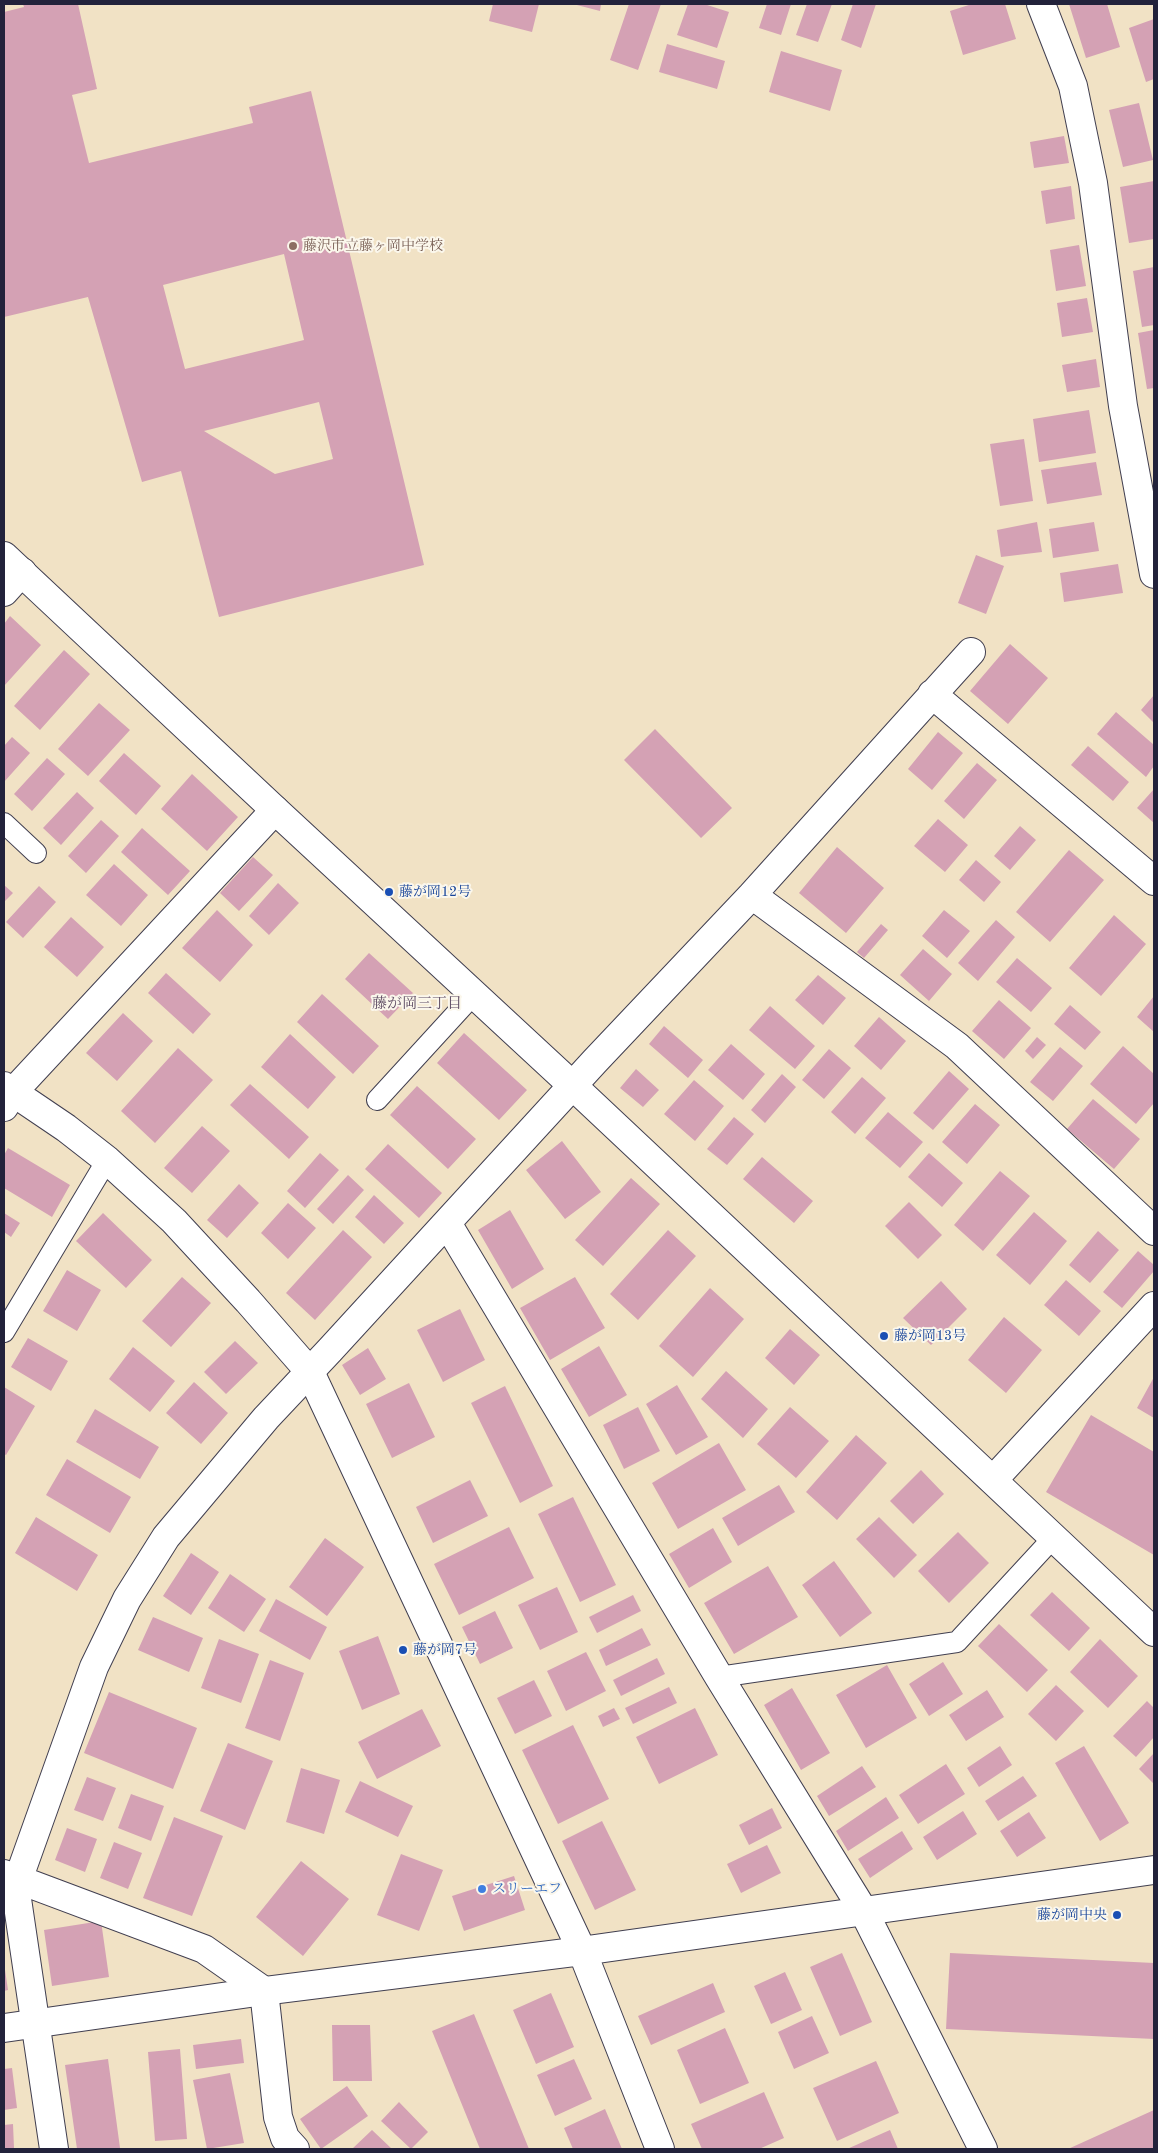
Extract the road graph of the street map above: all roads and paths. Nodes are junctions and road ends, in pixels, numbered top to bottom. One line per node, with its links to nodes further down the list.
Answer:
1 (1041, 4): 3 (street)
2 (10, 573): 6 (street)
3 (1154, 574)
4 (971, 652): 5 (street)
5 (932, 694): 9 (street); 10 (street)
6 (275, 810): 11 (street); 13 (street)
7 (4, 824): 8 (lane)
8 (36, 853)
9 (1154, 881)
10 (752, 894): 12 (street); 17 (street)
11 (474, 994): 12 (street); 14 (lane)
12 (573, 1086): 16 (street); 21 (street)
13 (7, 1094): 15 (street)
14 (377, 1100)
15 (107, 1160): 19 (lane); 20 (street)
16 (447, 1223): 20 (street); 24 (street)
17 (1154, 1231)
18 (1154, 1306): 21 (street)
19 (4, 1332)
20 (310, 1372): 26 (street); 28 (street)
21 (992, 1480): 22 (street)
22 (1053, 1538): 23 (street); 24 (lane)
23 (1154, 1632)
24 (719, 1677): 27 (street)
25 (1154, 1870): 27 (street)
26 (11, 1877): 29 (street); 30 (street)
27 (863, 1910): 28 (street); 35 (street)
28 (582, 1950): 29 (street); 34 (street)
29 (264, 1991): 30 (street); 33 (street)
30 (35, 2024): 31 (street); 32 (street)
31 (4, 2028)
32 (54, 2149)
33 (295, 2149)
34 (660, 2149)
35 (983, 2149)

